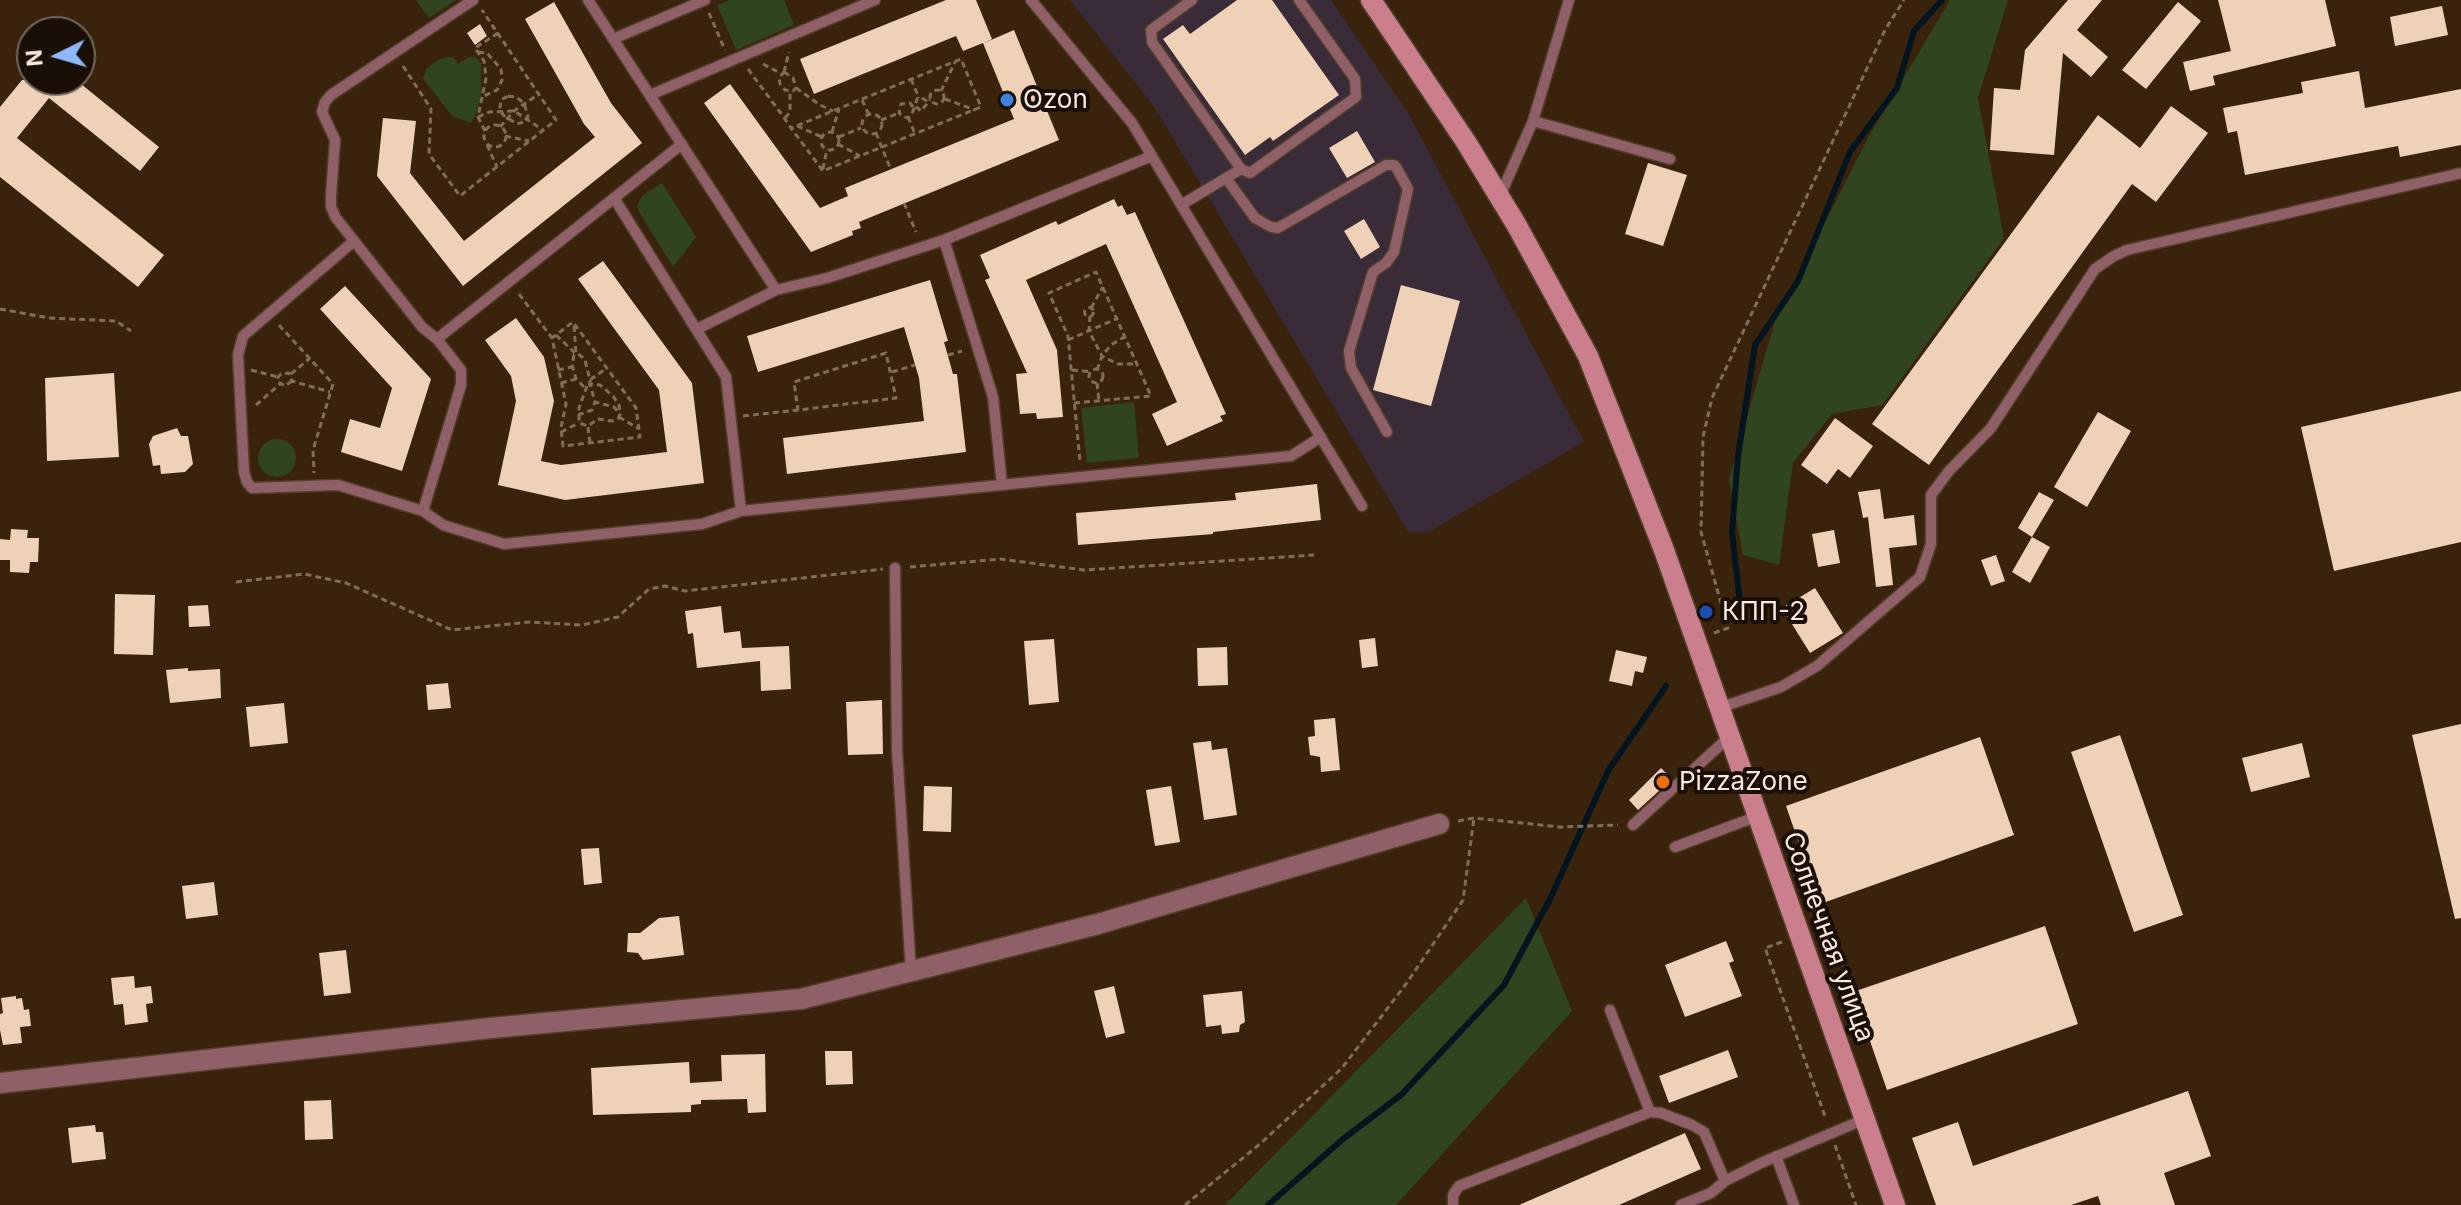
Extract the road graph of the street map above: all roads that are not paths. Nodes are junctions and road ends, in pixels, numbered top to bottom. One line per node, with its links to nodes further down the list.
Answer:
1 (474, 0): 23 (lane)
2 (588, 0): 10 (lane)
3 (704, 0): 10 (lane)
4 (875, 0): 11 (lane)
5 (1031, 0): 14 (lane)
6 (1192, 0): 16 (lane)
7 (1299, 0): 16 (lane)
8 (1371, 0): 20 (street, Солнечная улица)
9 (1569, 0): 12 (lane)
10 (613, 39): 11 (lane)
11 (650, 95): 13 (lane)
12 (1533, 121): 15 (lane); 20 (lane)
13 (682, 144): 19 (lane); 24 (lane)
14 (1152, 156): 21 (lane); 22 (lane)
15 (1670, 159)
16 (1241, 169): 18 (lane)
17 (2461, 173): 34 (lane)
18 (1226, 178): 21 (lane); 27 (lane)
19 (614, 198): 25 (lane); 26 (lane)
20 (1500, 198): 34 (street, Солнечная улица)
21 (1181, 205): 28 (lane)
22 (944, 240): 24 (lane); 29 (lane)
23 (354, 241): 26 (lane); 31 (lane)
24 (776, 290): 25 (lane)
25 (697, 329): 32 (lane)
26 (437, 339): 31 (lane)
27 (1387, 432)
28 (1321, 437): 29 (lane); 30 (lane)
29 (1002, 485): 32 (lane)
30 (1362, 506)
31 (423, 511): 32 (lane)
32 (741, 511)
33 (895, 568): 40 (lane)
34 (1719, 708): 35 (street, Солнечная улица)
35 (1729, 737): 36 (street, Солнечная улица); 38 (lane)
36 (1758, 816): 39 (lane); 44 (street, Солнечная улица)
37 (1439, 824): 40 (street)
38 (1633, 825)
39 (1675, 847)
40 (911, 972): 42 (street)
41 (1610, 1010): 43 (lane)
42 (0, 1083)
43 (1650, 1112): 46 (lane); 48 (lane)
44 (1865, 1119): 45 (lane); 52 (street, Солнечная улица)
45 (1776, 1156): 46 (lane); 51 (lane)
46 (1725, 1181): 47 (lane)
47 (1711, 1193): 49 (lane); 50 (lane)
48 (1453, 1205)
49 (1681, 1205)
50 (1715, 1205)
51 (1794, 1205)
52 (1895, 1205)

